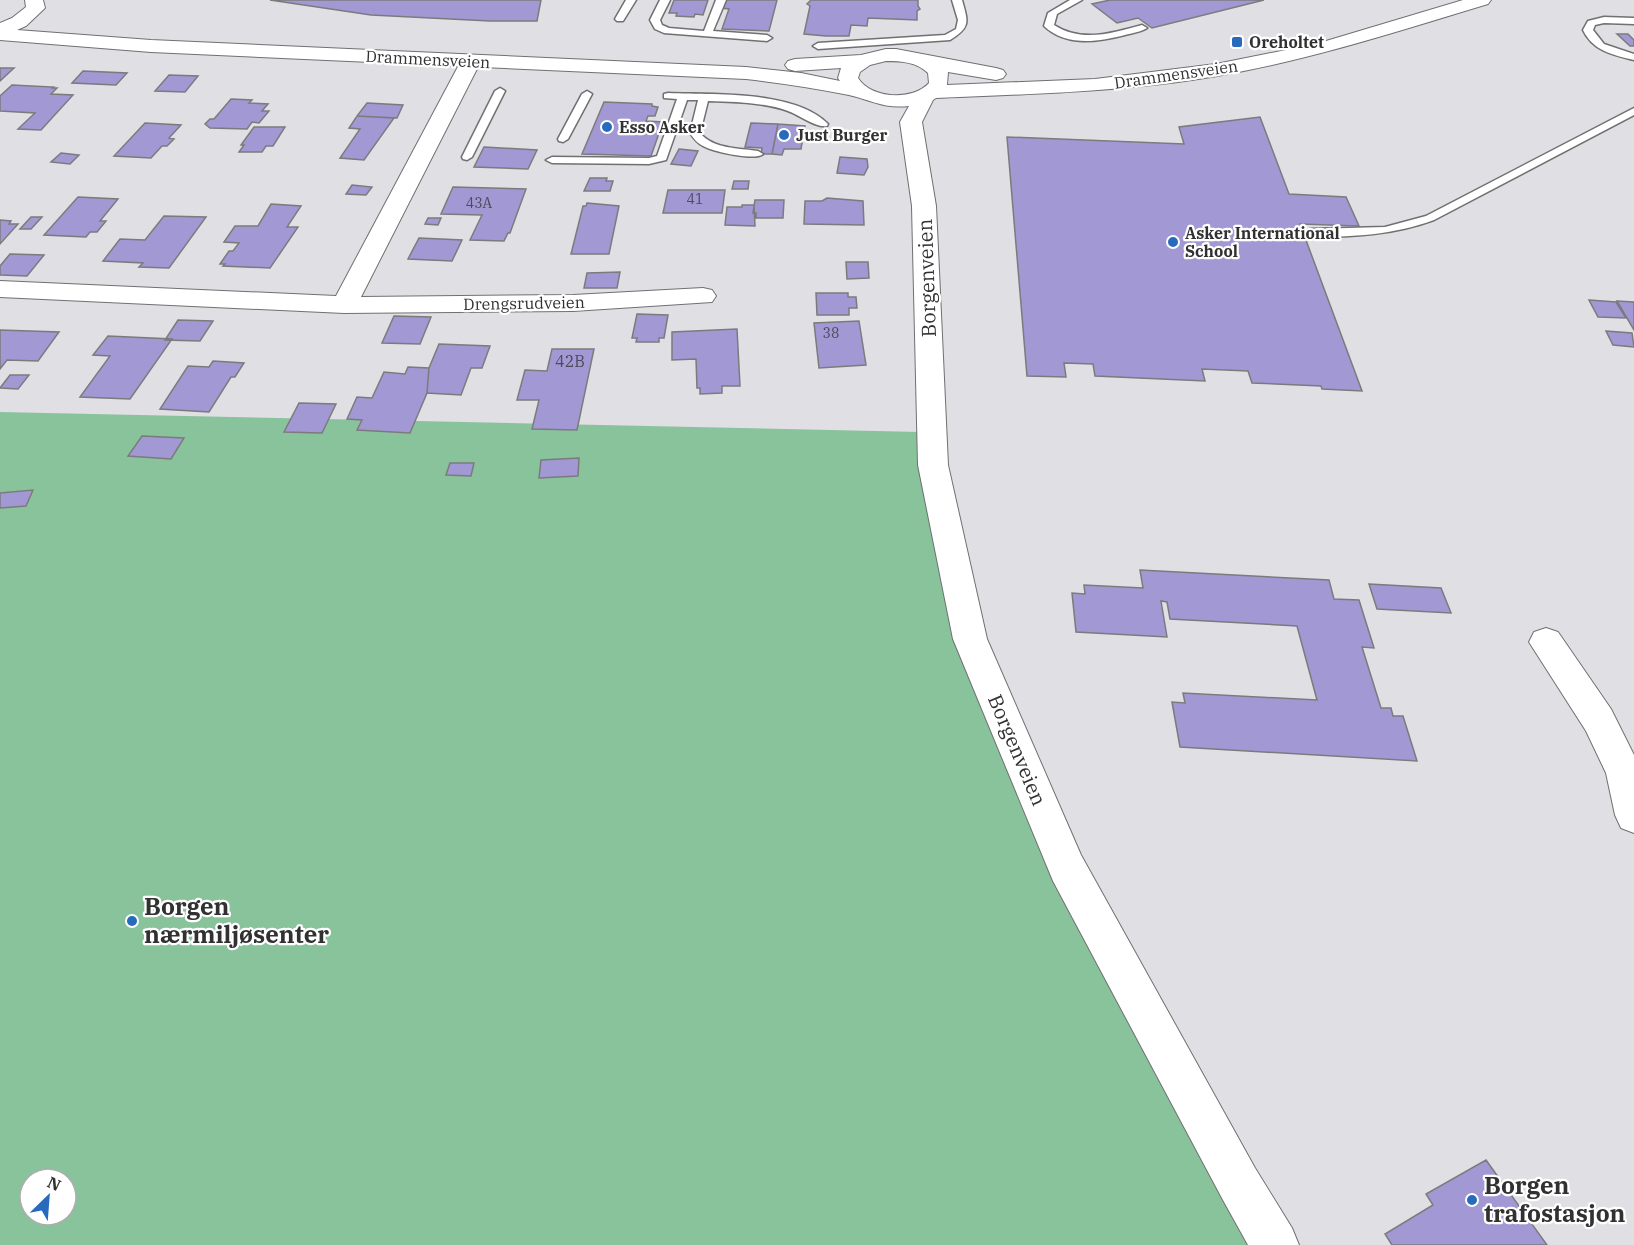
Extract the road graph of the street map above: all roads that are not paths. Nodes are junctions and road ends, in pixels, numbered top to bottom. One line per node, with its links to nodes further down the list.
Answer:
1 (631, 0): 9 (lane)
2 (664, 0): 13 (lane)
3 (721, 0): 13 (lane)
4 (957, 0): 15 (lane)
5 (1077, 0): 11 (lane)
6 (1433, 0): 19 (main road, Drammensveien)
7 (1482, 0): 23 (main road, Drammensveien)
8 (32, 7): 12 (main road); 18 (main road, Drammensveien)
9 (620, 19)
10 (1634, 21): 16 (lane)
11 (1142, 28)
12 (0, 32): 17 (main road, Drammensveien)
13 (707, 35): 14 (lane)
14 (767, 38)
15 (818, 46)
16 (1634, 57)
17 (471, 61): 21 (main road, Drammensveien); 37 (main road)
18 (860, 62): 19 (main road, Drammensveien); 21 (main road)
19 (929, 63): 23 (main road)
20 (500, 91): 31 (lane)
21 (861, 93): 23 (main road, Drammensveien); 33 (main road, Borgenveien)
22 (587, 94): 29 (lane)
23 (929, 94): 33 (main road, Borgenveien)
24 (668, 96): 25 (lane)
25 (683, 97): 26 (lane); 32 (lane)
26 (704, 98): 28 (lane); 30 (lane)
27 (1634, 111): 34 (lane)
28 (823, 124)
29 (563, 139)
30 (758, 154)
31 (467, 157)
32 (552, 160)
33 (924, 206): 40 (main road, Borgenveien)
34 (1310, 233)
35 (0, 289): 37 (main road, Drengsrudveien)
36 (704, 296): 37 (main road, Drengsrudveien)
37 (344, 305)
38 (1546, 642): 39 (main road)
39 (1634, 815)
40 (1275, 1245)

